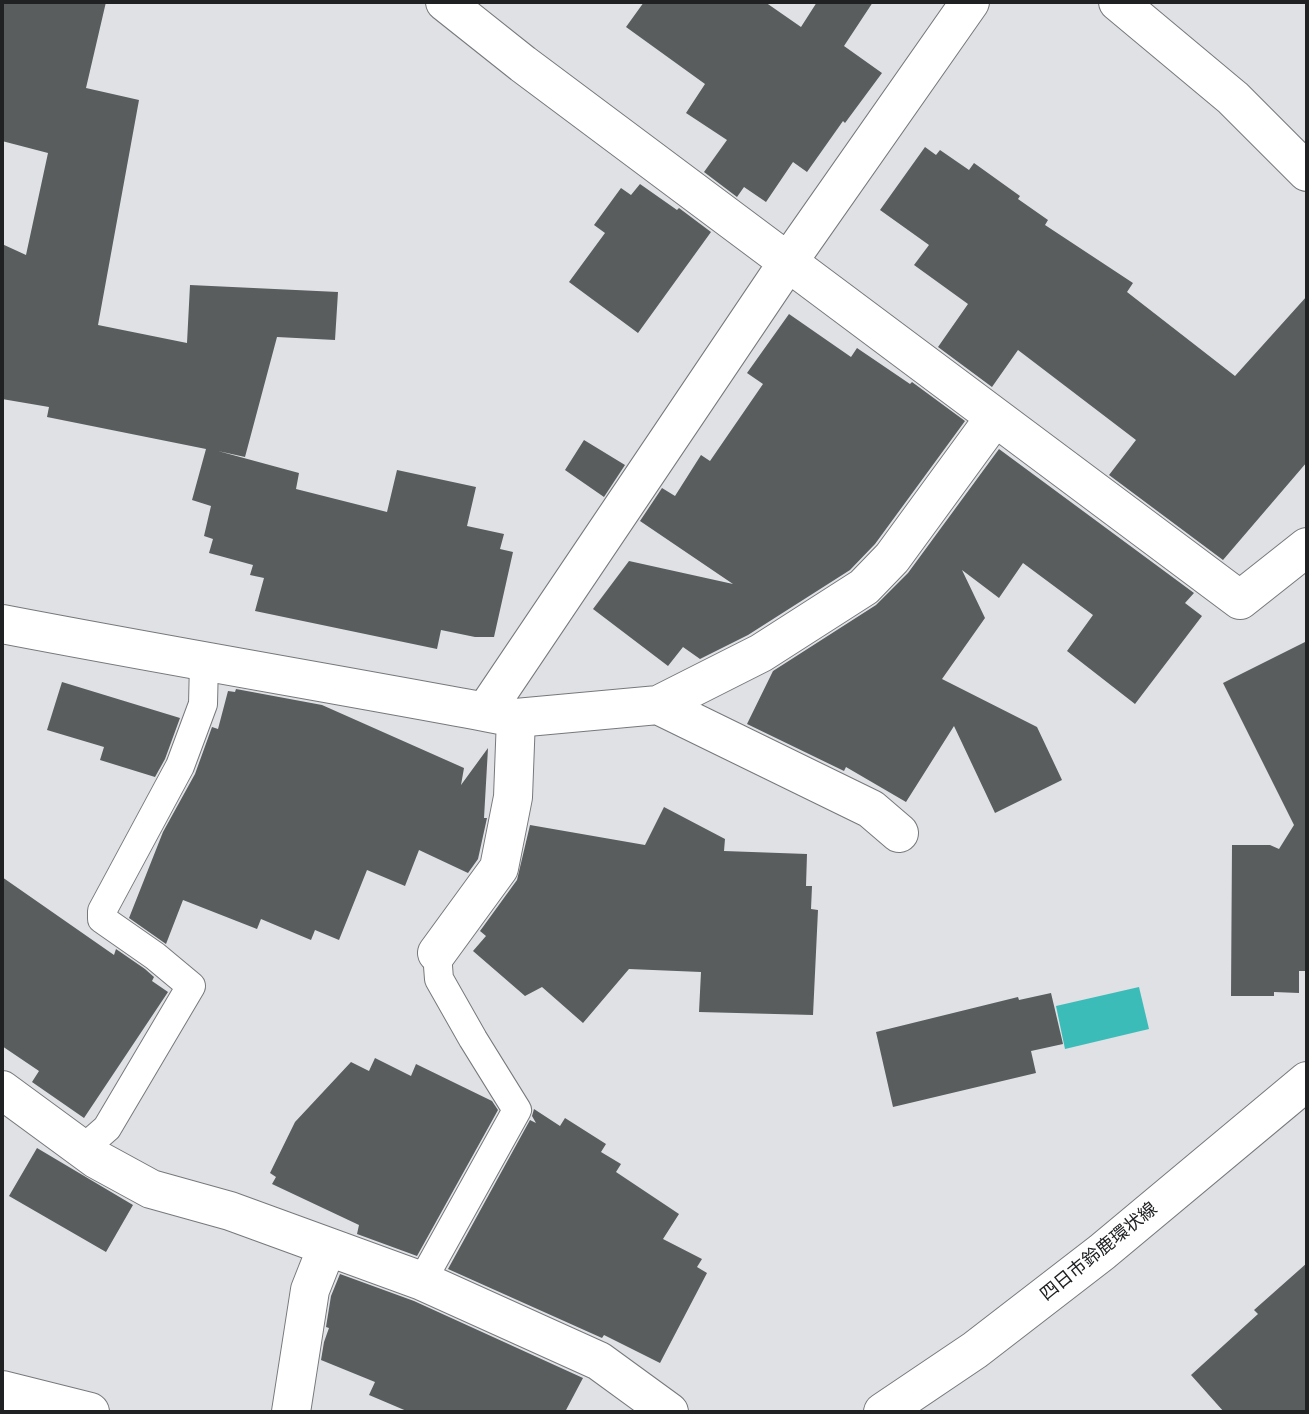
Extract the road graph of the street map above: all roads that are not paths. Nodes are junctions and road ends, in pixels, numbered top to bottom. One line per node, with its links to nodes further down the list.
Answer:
1 (445, 2): 5 (street)
2 (970, 2): 5 (street)
3 (1118, 2): 4 (street)
4 (1307, 172)
5 (788, 262): 6 (street); 11 (street)
6 (995, 417): 7 (street); 10 (street)
7 (1307, 547)
8 (2, 624): 9 (street)
9 (204, 663): 11 (street); 16 (lane)
10 (658, 705): 11 (street); 12 (street)
11 (501, 715): 13 (street)
12 (899, 833)
13 (436, 953): 18 (lane)
14 (1307, 1081): 23 (street, 四日市鈴鹿環状線)
15 (2, 1090): 16 (street)
16 (83, 1149): 17 (street)
17 (327, 1247): 18 (street); 21 (street)
18 (422, 1281): 22 (street)
19 (2, 1390): 20 (street)
20 (90, 1412)
21 (291, 1412)
22 (669, 1412)
23 (883, 1412)

